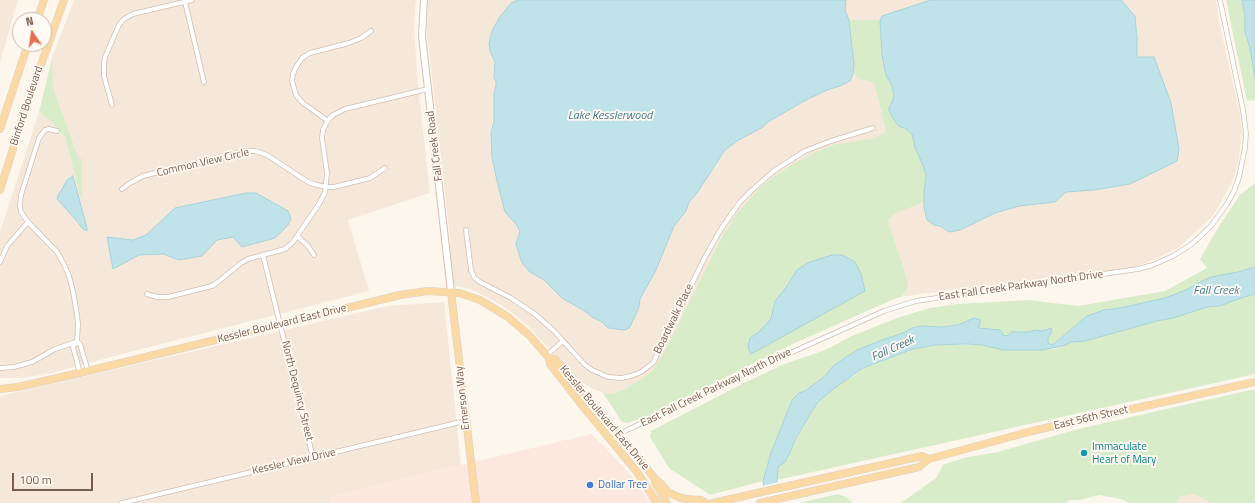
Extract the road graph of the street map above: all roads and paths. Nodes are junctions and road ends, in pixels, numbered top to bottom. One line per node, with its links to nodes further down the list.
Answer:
1 (44, 0): 7 (main road)
2 (64, 0): 20 (main road, Binford Boulevard)
3 (192, 0): 6 (street)
4 (424, 0): 11 (main road, Fall Creek Road)
5 (1220, 0): 39 (street, East Fall Creek Parkway North Drive)
6 (185, 2): 10 (street); 12 (street)
7 (40, 12)
8 (371, 31): 13 (street)
9 (25, 52): 15 (main road, Binford Boulevard)
10 (204, 82)
11 (428, 89): 13 (street); 27 (main road, Fall Creek Road)
12 (112, 105)
13 (328, 121): 18 (street)
14 (873, 128): 30 (street, Boardwalk Place)
15 (0, 130)
16 (57, 131): 21 (street)
17 (384, 168): 18 (street)
18 (326, 187): 19 (street, Common View Circle); 23 (street)
19 (122, 189)
20 (0, 190)
21 (28, 222): 26 (street); 31 (street)
22 (466, 230): 30 (street, Boardwalk Place)
23 (297, 236): 24 (street); 25 (street)
24 (264, 255): 28 (street); 29 (street, North Dequincy Street)
25 (314, 255)
26 (0, 262)
27 (451, 292): 29 (main road, Kessler Boulevard East Drive); 32 (main road, Kessler Boulevard East Drive); 38 (main road, Emerson Way)
28 (147, 294)
29 (281, 324): 34 (main road, Kessler Boulevard East Drive); 41 (street, North Dequincy Street)
30 (563, 341): 32 (street)
31 (76, 342): 33 (street); 34 (street); 35 (street)
32 (548, 356): 39 (main road, Kessler Boulevard East Drive); 40 (main road, Kessler Boulevard East Drive)
33 (0, 368)
34 (88, 371): 35 (main road, Kessler Boulevard East Drive)
35 (80, 373): 37 (main road, Kessler Boulevard East Drive)
36 (1255, 382): 42 (main road, East 56th Street)
37 (0, 389)
38 (465, 421): 41 (street, Kessler View Drive); 45 (main road, Emerson Way)
39 (619, 434): 40 (street, East Fall Creek Parkway North Drive); 43 (main road, Kessler Boulevard East Drive)
40 (611, 441): 46 (main road, Kessler Boulevard East Drive)
41 (314, 458): 44 (street, Kessler View Drive)
42 (929, 459): 49 (main road, East 56th Street); 50 (main road, East 56th Street)
43 (654, 479): 47 (main road, Kessler Boulevard East Drive); 48 (main road)
44 (122, 503)
45 (476, 503)
46 (657, 503)
47 (667, 503)
48 (706, 503)
49 (713, 503)
50 (760, 503)

